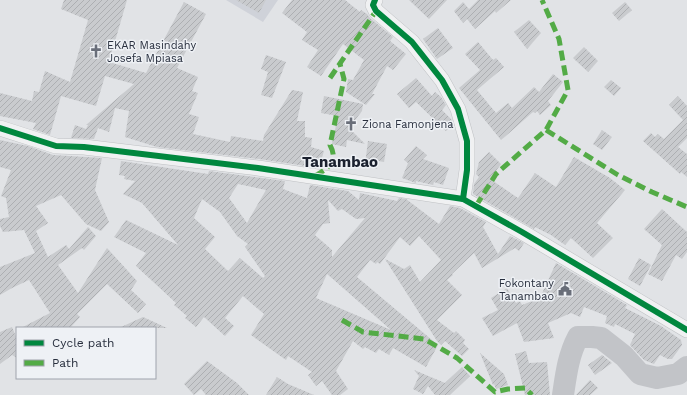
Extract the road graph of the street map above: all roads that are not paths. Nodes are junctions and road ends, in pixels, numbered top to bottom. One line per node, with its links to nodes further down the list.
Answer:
1 (375, 0): 3 (street)
2 (0, 128): 3 (street)
3 (463, 199): 4 (street)
4 (687, 330)
5 (687, 367): 6 (street)
6 (563, 395)

